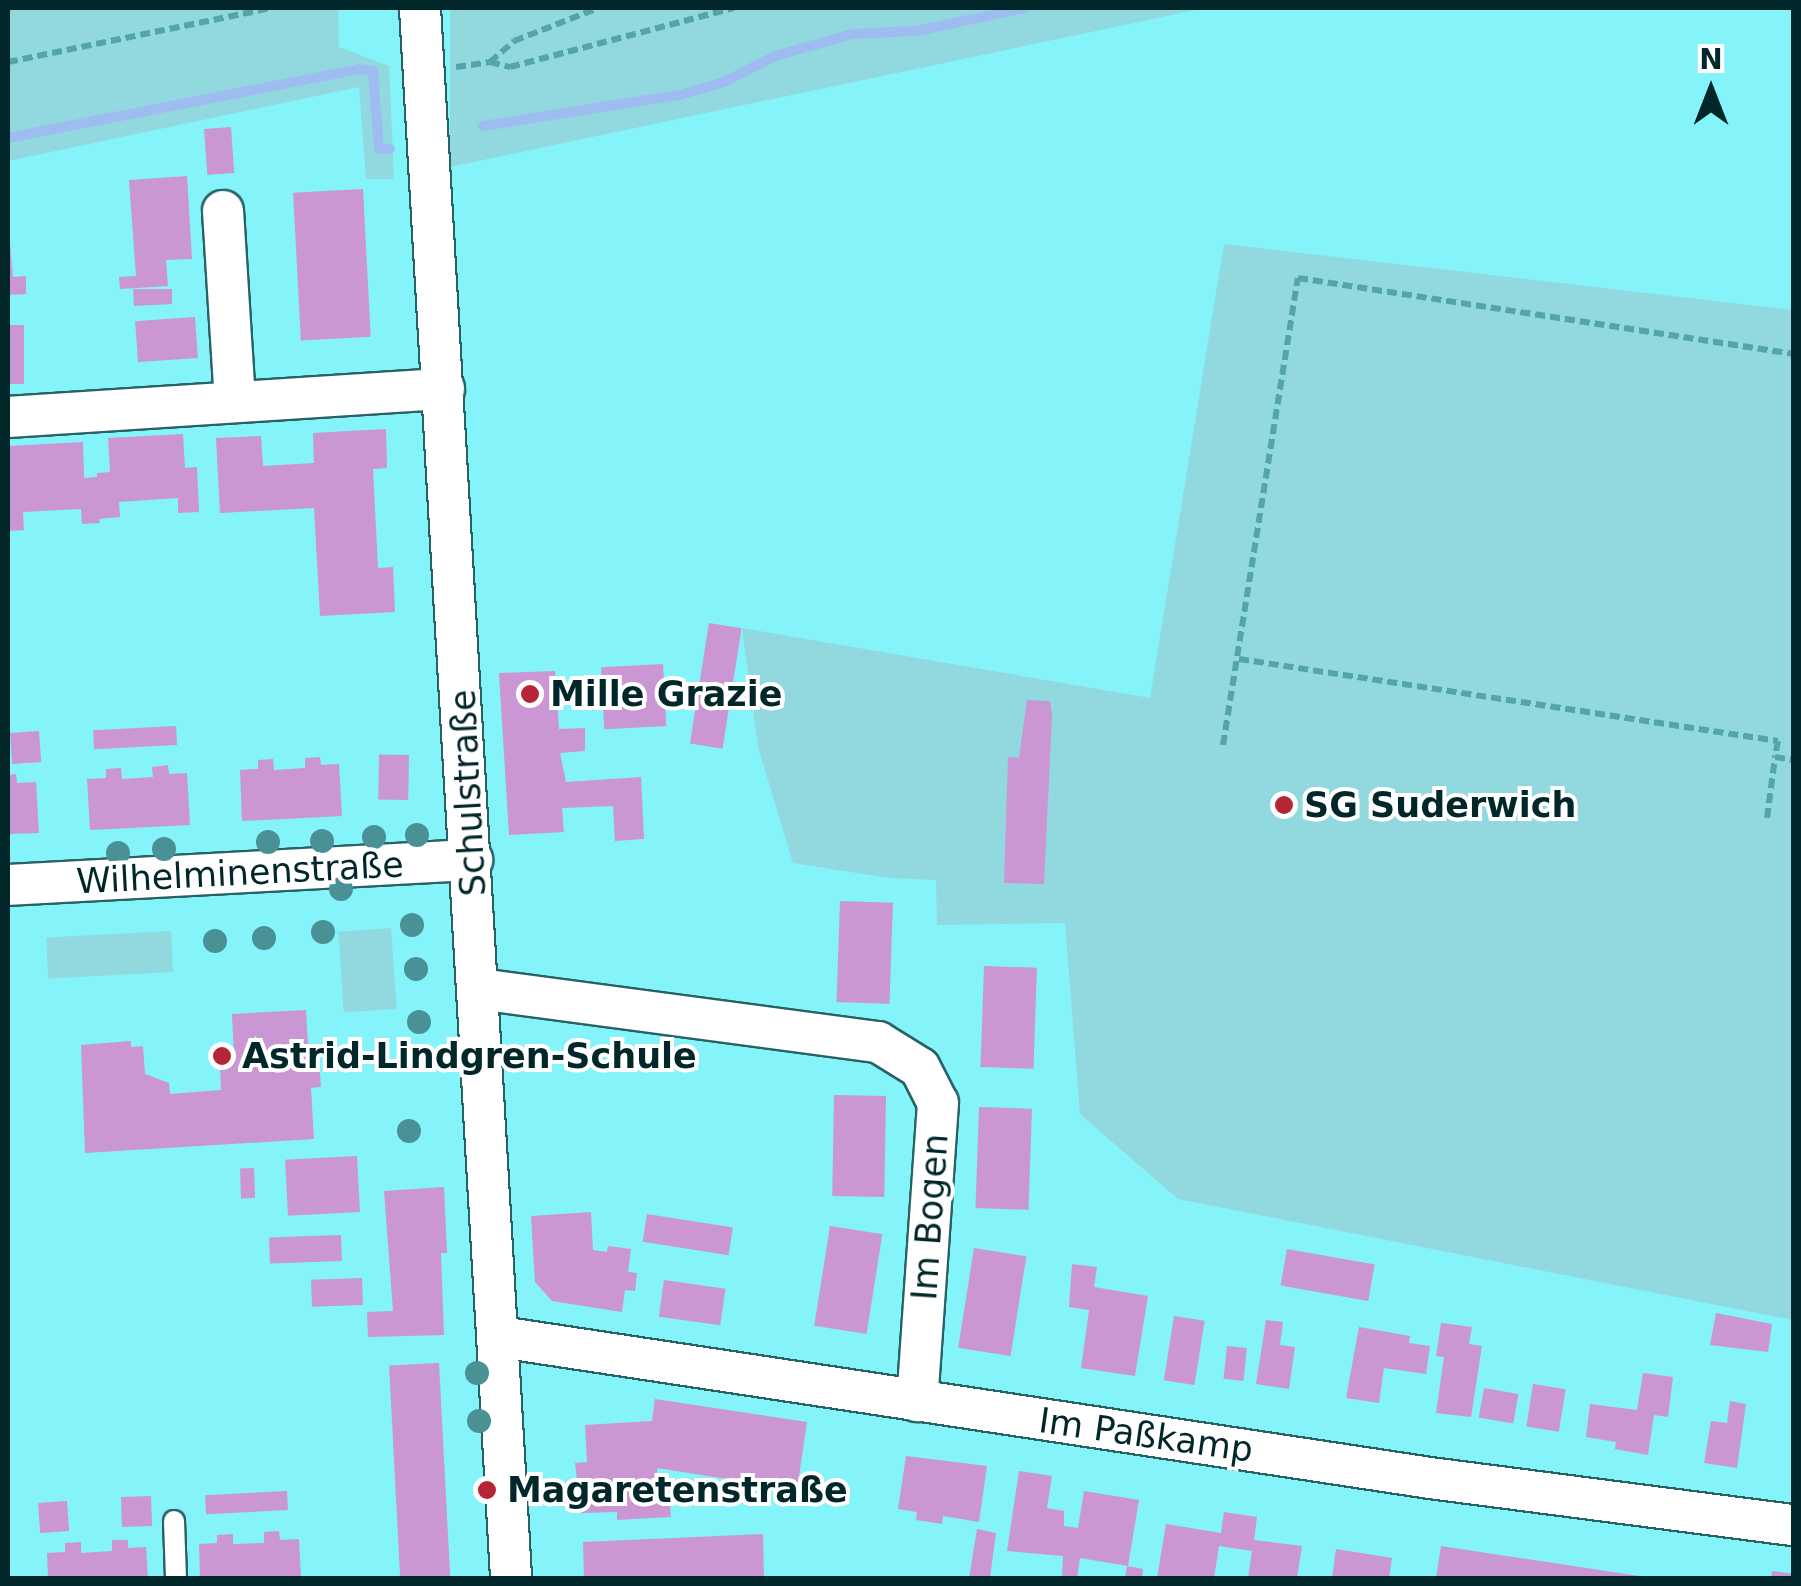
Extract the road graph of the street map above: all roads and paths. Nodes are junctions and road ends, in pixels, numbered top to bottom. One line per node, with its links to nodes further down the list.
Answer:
1 (272, 8): 5 (path)
2 (420, 8): 7 (street, Schulstraße)
3 (598, 8): 6 (path)
4 (734, 8): 6 (path)
5 (8, 62)
6 (490, 62): 7 (path)
7 (425, 69): 10 (street, Schulstraße)
8 (223, 211): 11 (street)
9 (1794, 354): 13 (path)
10 (444, 389): 11 (street); 18 (street, Schulstraße)
11 (235, 402): 12 (street)
12 (8, 417)
13 (1239, 659): 14 (path); 15 (path)
14 (1223, 744)
15 (1775, 757): 16 (path); 17 (path)
16 (1794, 760)
17 (1767, 818)
18 (472, 860): 19 (street, Wilhelminenstraße); 20 (street, Schulstraße)
19 (8, 885)
20 (480, 988): 21 (street, Schulstraße); 22 (street, Im Bogen)
21 (500, 1336): 22 (street, Im Paßkamp); 26 (street, Schulstraße)
22 (917, 1402): 24 (street, Im Paßkamp)
23 (174, 1521): 25 (lane)
24 (1794, 1525)
25 (176, 1578)
26 (511, 1578)

